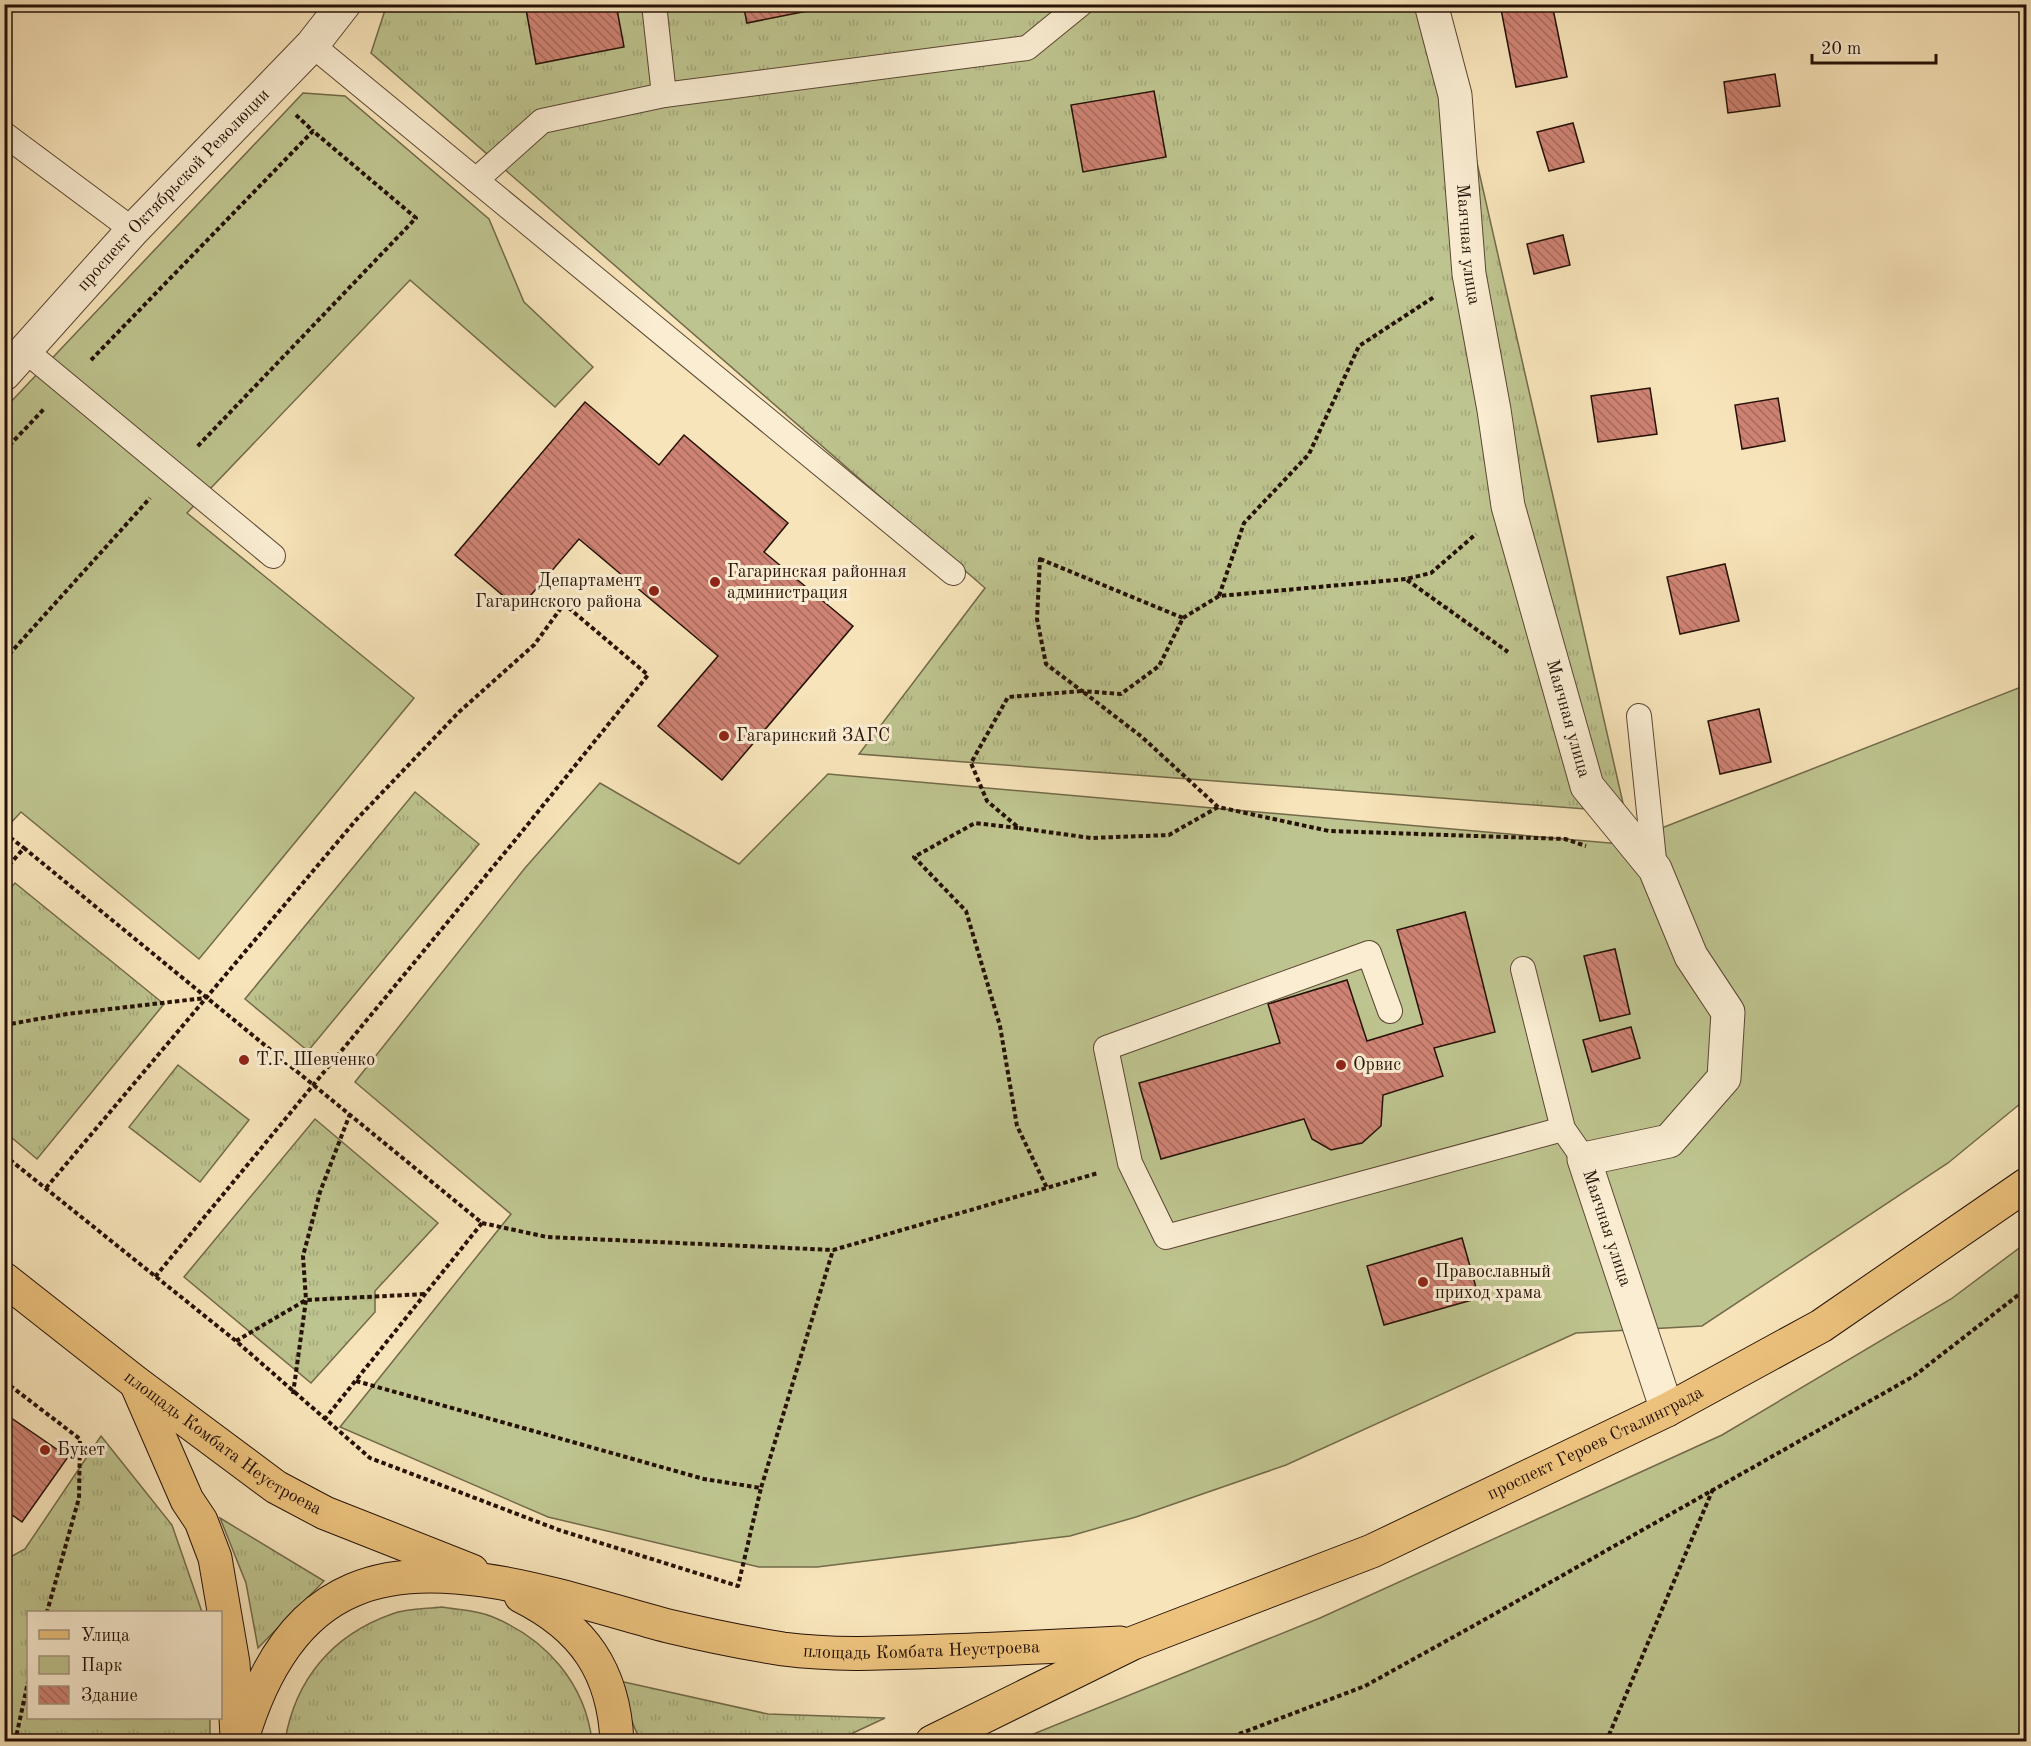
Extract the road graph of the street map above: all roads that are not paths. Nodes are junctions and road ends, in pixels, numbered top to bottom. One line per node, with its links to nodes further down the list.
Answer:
1 (344, 4): 5 (street, проспект Октябрьской Революции)
2 (654, 4): 6 (lane)
3 (1081, 4): 6 (lane)
4 (1431, 4): 14 (street, Маячная улица)
5 (312, 45): 8 (lane); 9 (street, проспект Октябрьской Революции)
6 (664, 95): 8 (lane)
7 (4, 134): 9 (lane)
8 (476, 180): 12 (lane)
9 (133, 230): 10 (street, проспект Октябрьской Революции)
10 (16, 363): 11 (lane)
11 (273, 556)
12 (953, 573)
13 (1639, 716): 14 (lane)
14 (1655, 869): 18 (street, Маячная улица)
15 (1523, 969): 17 (lane)
16 (1390, 1011): 17 (lane)
17 (1563, 1129): 18 (lane)
18 (1584, 1159): 22 (street, Маячная улица)
19 (2026, 1185): 22 (main road, проспект Героев Сталинграда)
20 (4, 1279): 21 (main road)
21 (135, 1382): 23 (main road, площадь Комбата Неустроева); 25 (main road, площадь Комбата Неустроева)
22 (1667, 1410): 24 (main road, проспект Героев Сталинграда)
23 (494, 1583): 24 (main road, площадь Комбата Неустроева); 25 (main road, площадь Комбата Неустроева); 26 (main road, площадь Комбата Неустроева)
24 (1133, 1643): 27 (main road)
25 (239, 1742)
26 (618, 1742)
27 (932, 1742)

